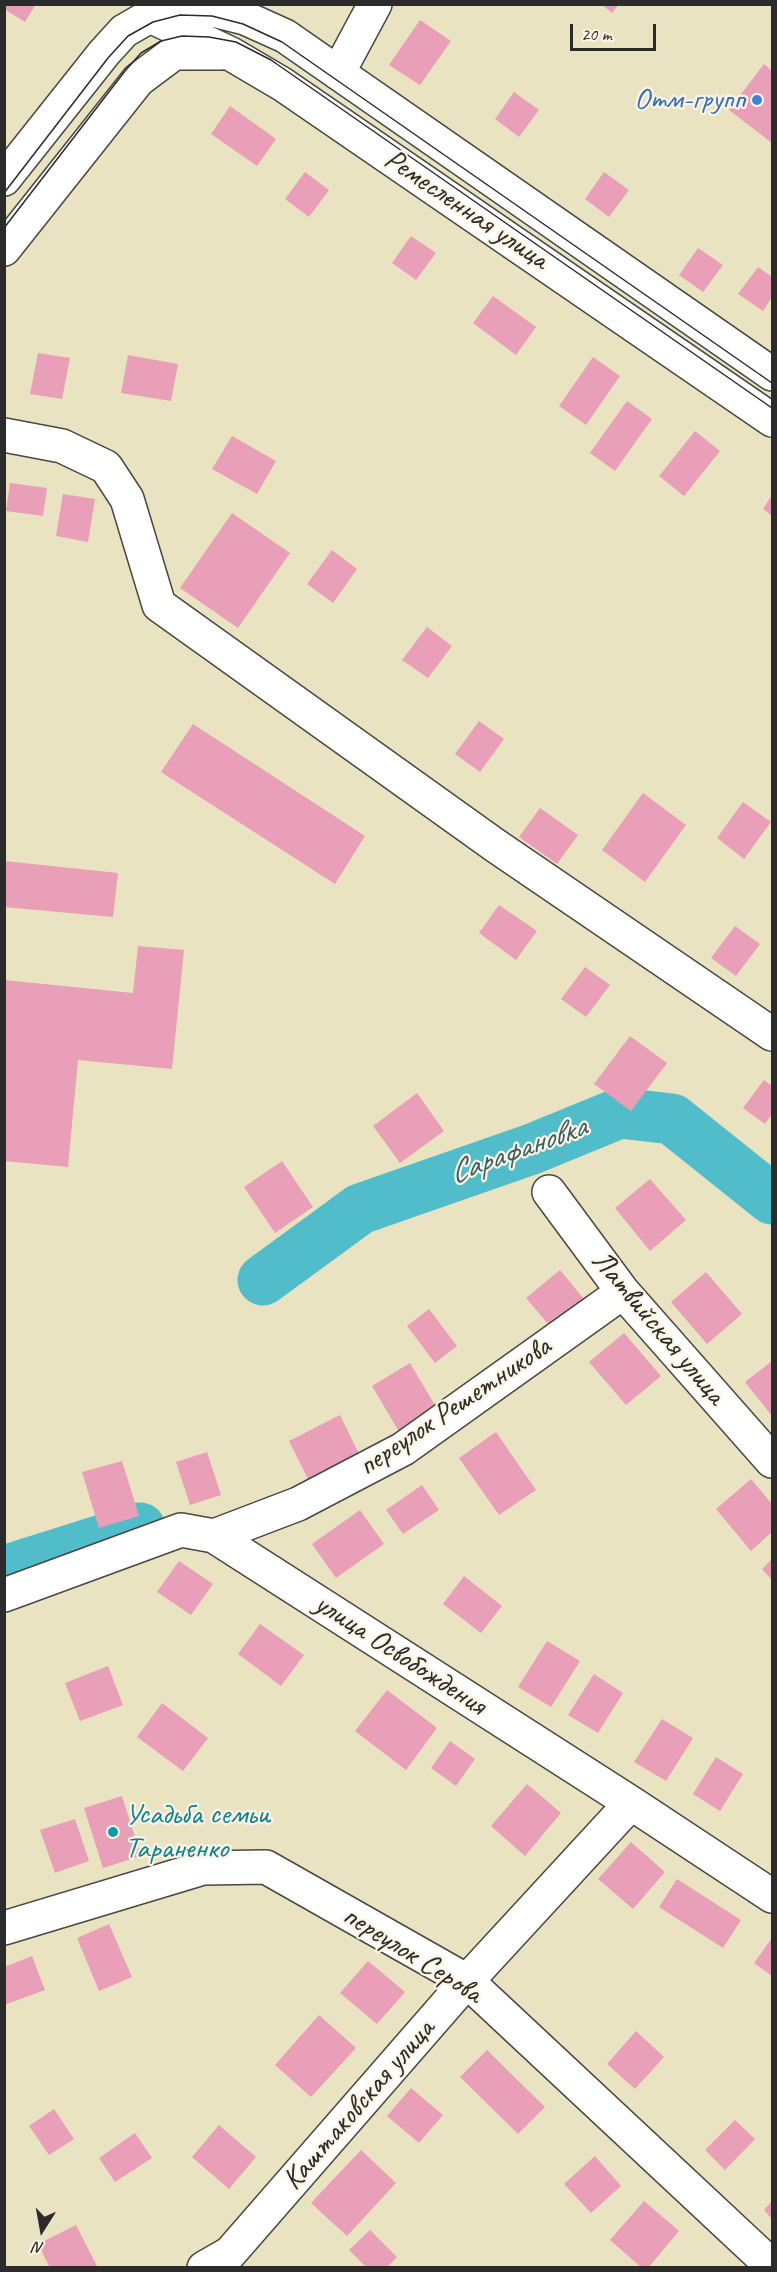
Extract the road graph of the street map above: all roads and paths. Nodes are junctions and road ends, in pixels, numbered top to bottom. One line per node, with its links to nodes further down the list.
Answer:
1 (375, 4): 5 (street)
2 (247, 11): 3 (street, Ремесленная улица); 4 (street); 5 (street, Ремесленная улица)
3 (150, 16): 4 (street, Ремесленная улица); 6 (street, Ремесленная улица)
4 (231, 54): 7 (street); 9 (street, Ремесленная улица)
5 (338, 73): 8 (street, Ремесленная улица)
6 (4, 179)
7 (4, 249)
8 (772, 374)
9 (772, 420)
10 (4, 435): 11 (street)
11 (772, 1034)
12 (549, 1192): 13 (street, Латвийская улица)
13 (623, 1292): 14 (street, Латвийская улица); 15 (street, переулок Решетникова)
14 (772, 1461)
15 (214, 1536): 16 (street, улица Освобождения); 17 (street, улица Освобождения)
16 (4, 1595)
17 (632, 1803): 18 (street, улица Освобождения); 20 (street, Каштаковская улица)
18 (772, 1896)
19 (4, 1928): 20 (street, переулок Серова)
20 (466, 1981): 21 (street, Каштаковская улица); 22 (street, переулок Серова)
21 (227, 2263)
22 (772, 2266)

